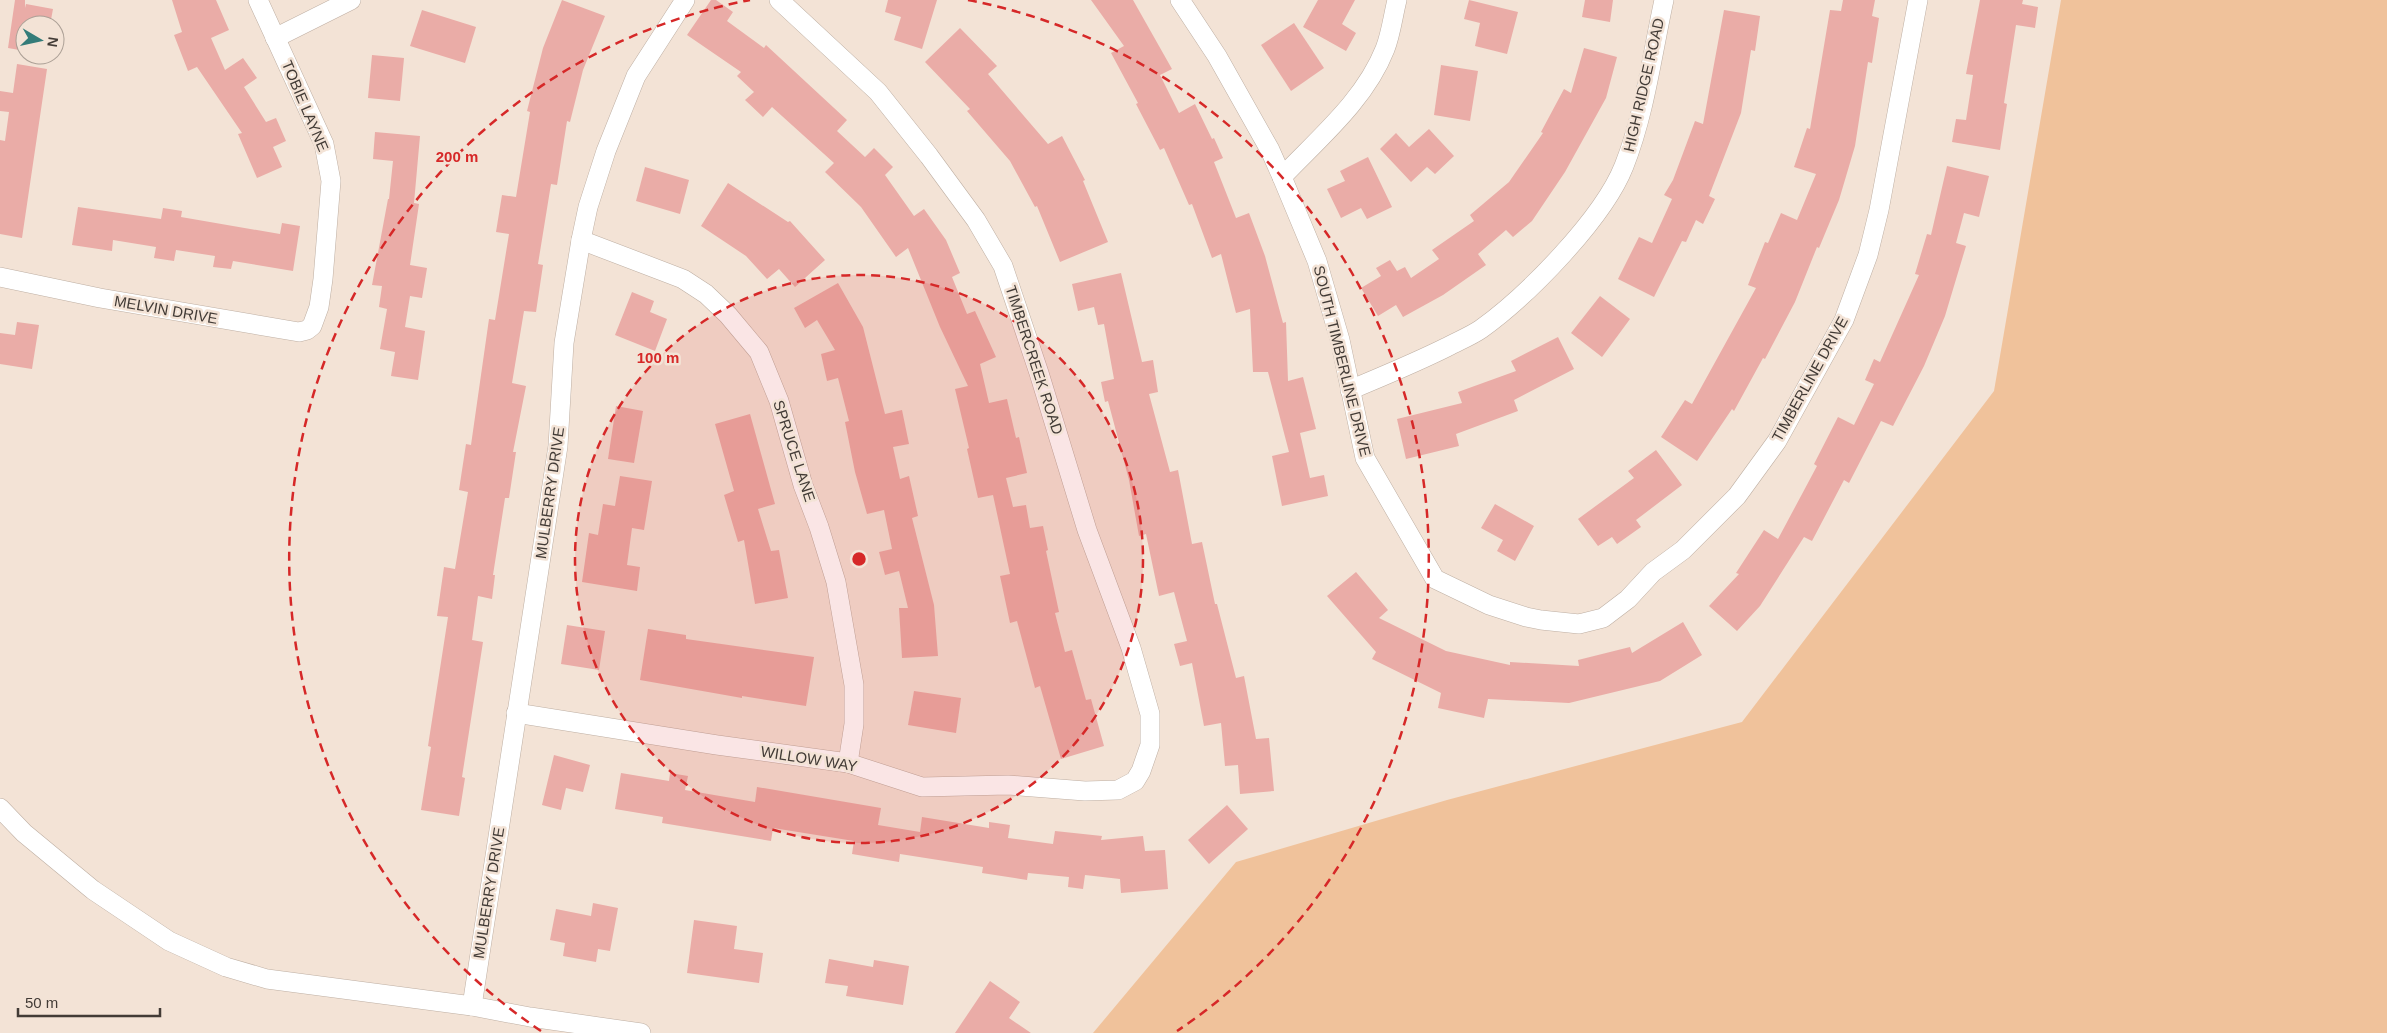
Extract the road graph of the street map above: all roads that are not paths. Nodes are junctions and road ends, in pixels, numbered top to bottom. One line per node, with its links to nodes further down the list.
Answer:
1 (258, 0): 9 (street, TOBIE LAYNE)
2 (351, 0): 9 (street)
3 (685, 0): 11 (street, MULBERRY DRIVE)
4 (779, 0): 18 (street, TIMBERCREEK ROAD)
5 (1180, 0): 10 (street, SOUTH TIMBERLINE DRIVE)
6 (1397, 0): 10 (street)
7 (1664, 0): 14 (street, HIGH RIDGE ROAD)
8 (1918, 0): 15 (street, TIMBERLINE DRIVE)
9 (275, 38): 13 (street, TOBIE LAYNE)
10 (1282, 177): 14 (street, SOUTH TIMBERLINE DRIVE)
11 (581, 240): 16 (street, MULBERRY DRIVE); 17 (street, SPRUCE LANE)
12 (0, 277): 13 (street, MELVIN DRIVE)
13 (319, 307)
14 (1350, 390): 15 (street, SOUTH TIMBERLINE DRIVE)
15 (1526, 617)
16 (516, 713): 17 (street, WILLOW WAY); 20 (street, MULBERRY DRIVE)
17 (848, 762): 18 (street, WILLOW WAY)
18 (1130, 784)
19 (0, 808): 20 (street)
20 (472, 1006): 21 (street)
21 (641, 1033)

